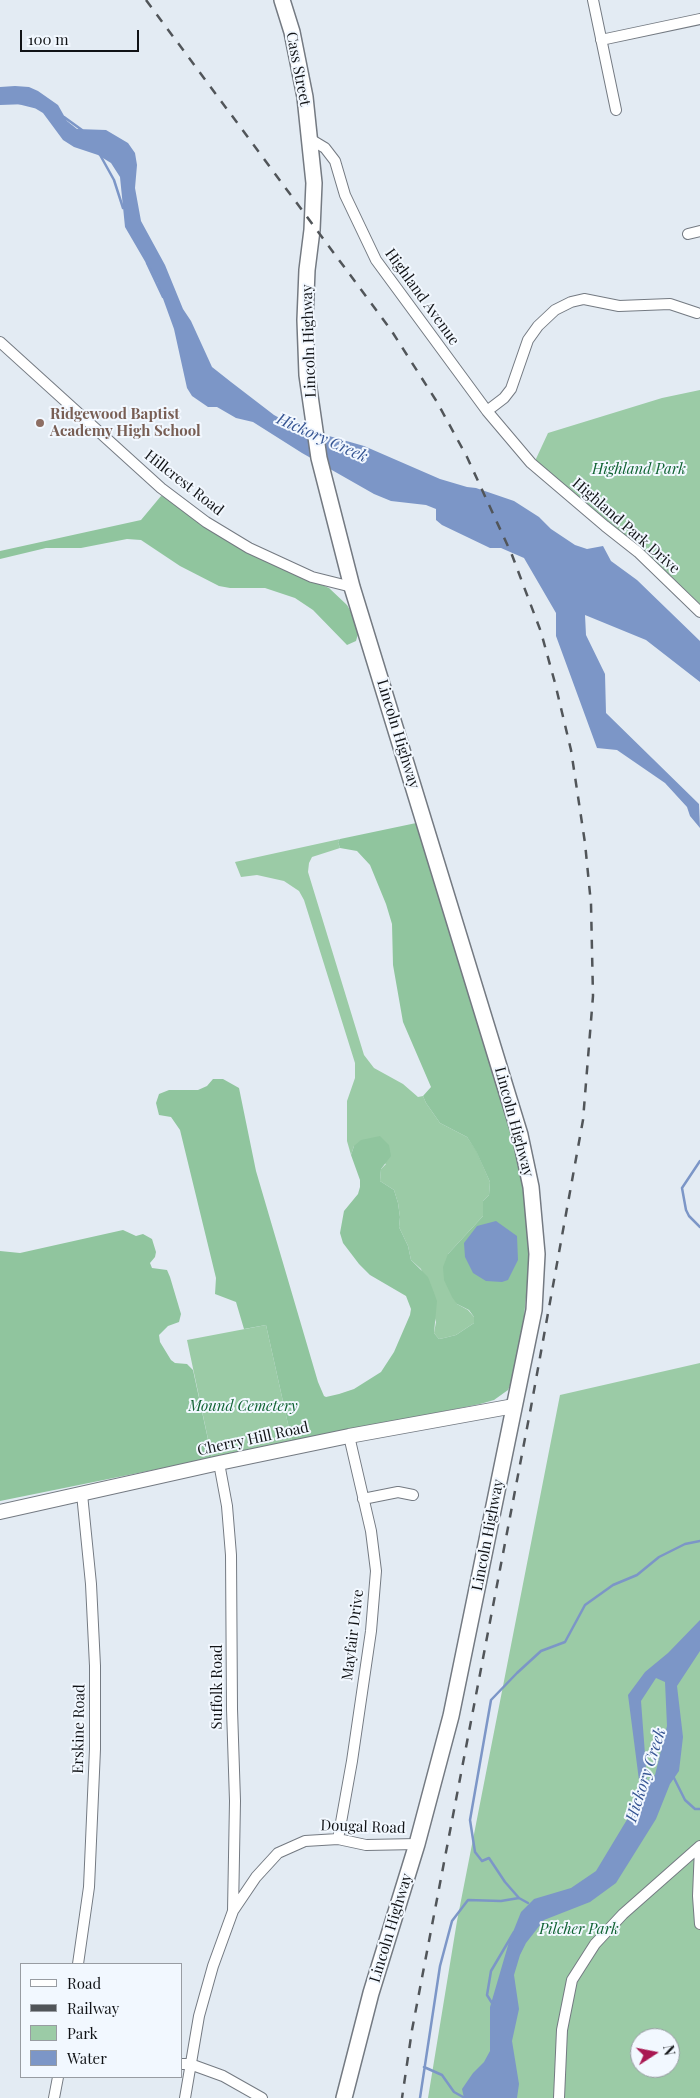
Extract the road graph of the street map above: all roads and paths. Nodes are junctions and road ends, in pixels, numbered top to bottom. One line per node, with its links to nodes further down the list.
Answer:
1 (282, 0): 6 (main road, Cass Street)
2 (593, 0): 4 (street)
3 (700, 19): 4 (street)
4 (601, 40): 5 (street)
5 (616, 110)
6 (310, 139): 11 (street, Highland Avenue); 13 (main road, Lincoln Highway)
7 (700, 231): 8 (street)
8 (688, 234)
9 (697, 313): 11 (street)
10 (0, 342): 13 (street, Hillcrest Road)
11 (487, 411): 12 (street, Highland Avenue)
12 (531, 463): 14 (street, Highland Park Drive)
13 (352, 587): 15 (main road, Lincoln Highway)
14 (700, 612)
15 (514, 1406): 16 (street, Cherry Hill Road); 23 (main road, Lincoln Highway)
16 (349, 1436): 17 (street, Cherry Hill Road); 20 (street, Mayfair Drive)
17 (219, 1463): 18 (street, Cherry Hill Road); 25 (street, Suffolk Road)
18 (82, 1494): 21 (street, Cherry Hill Road); 27 (street, Erskine Road)
19 (413, 1495): 20 (street)
20 (364, 1499): 22 (street, Mayfair Drive)
21 (0, 1512)
22 (338, 1839): 23 (street, Dougal Road); 25 (street, Dougal Road)
23 (417, 1844): 33 (main road, Lincoln Highway)
24 (700, 1846): 26 (street); 34 (street)
25 (233, 1911): 28 (street, Dougal Road)
26 (700, 1924)
27 (78, 1963)
28 (186, 2064): 31 (street, Dougal Road); 32 (street)
29 (58, 2078): 30 (street)
30 (54, 2098)
31 (185, 2098)
32 (262, 2098)
33 (344, 2098)
34 (559, 2098)

